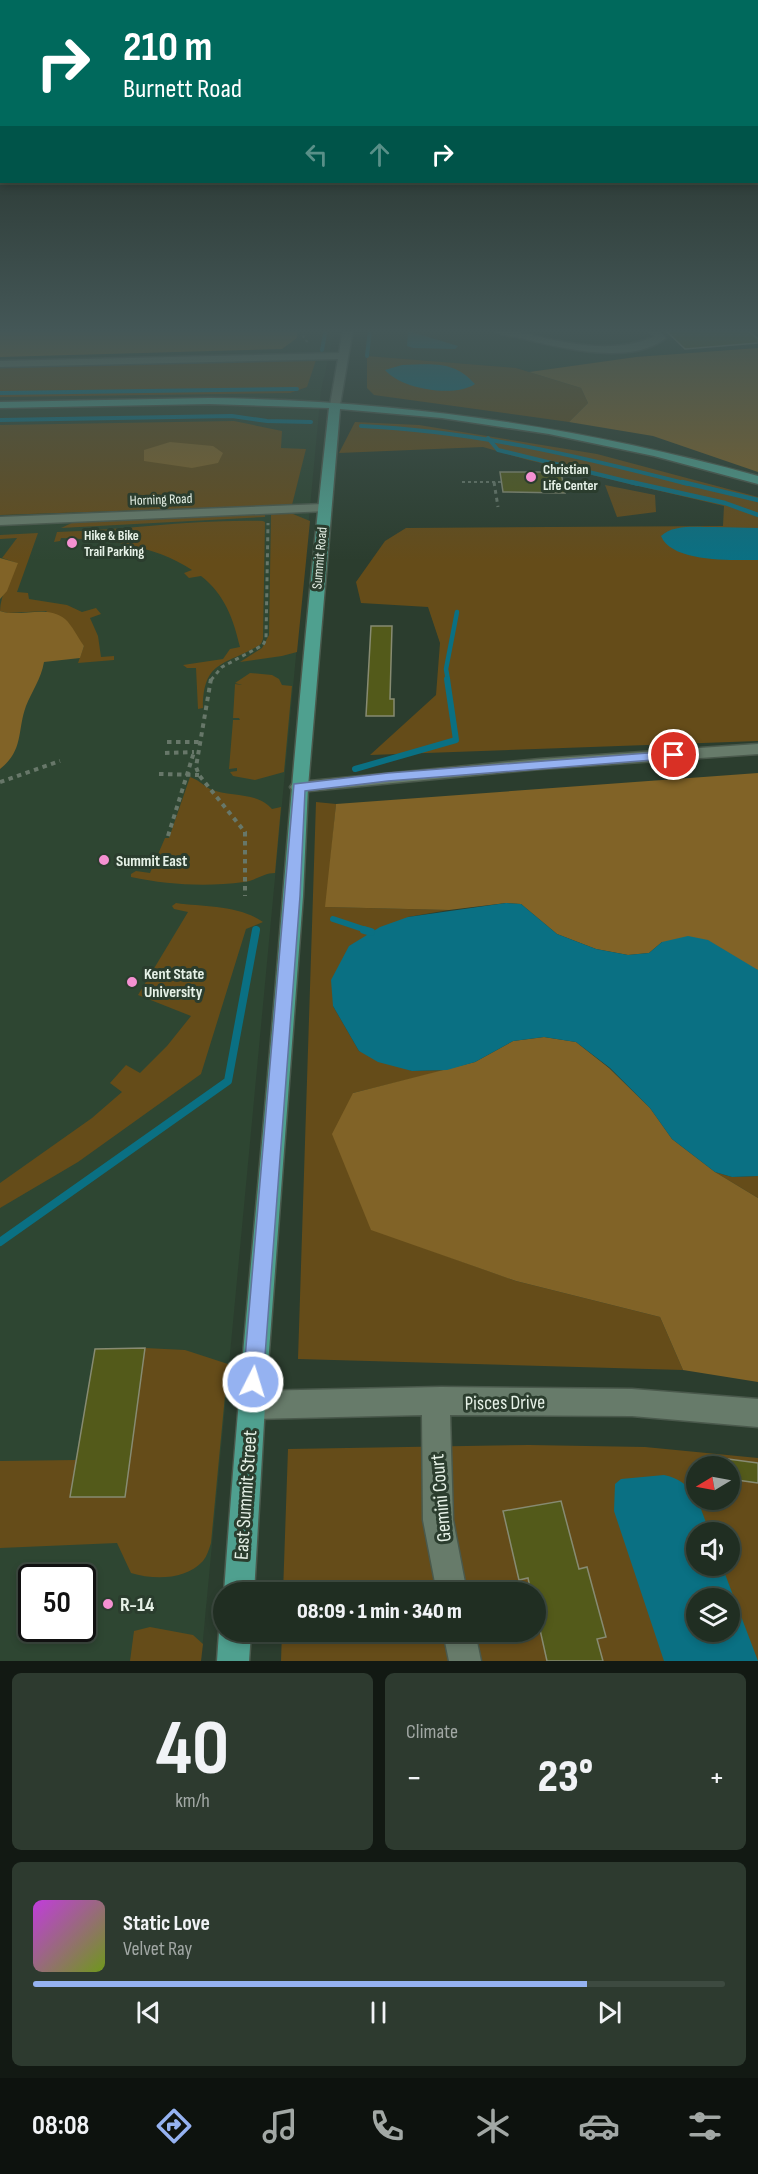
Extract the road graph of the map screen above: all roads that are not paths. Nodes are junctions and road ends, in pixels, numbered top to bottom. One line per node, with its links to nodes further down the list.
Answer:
1 (335, 407): 4 (main road, Summit Road)
2 (352, 407): 3 (main road)
3 (758, 480)
4 (323, 508): 5 (street, Horning Road); 7 (main road, Summit Road)
5 (0, 521)
6 (758, 749): 7 (street)
7 (299, 787): 9 (main road, East Summit Street)
8 (436, 1402): 9 (street, Pisces Drive); 10 (street, Pisces Drive); 12 (street, Gemini Court)
9 (251, 1405): 11 (main road, East Summit Street)
10 (758, 1413)
11 (239, 1582)
12 (450, 1582)
13 (234, 1642): 15 (main road)
14 (461, 1642): 16 (street)
15 (233, 1661)
16 (465, 1661)

